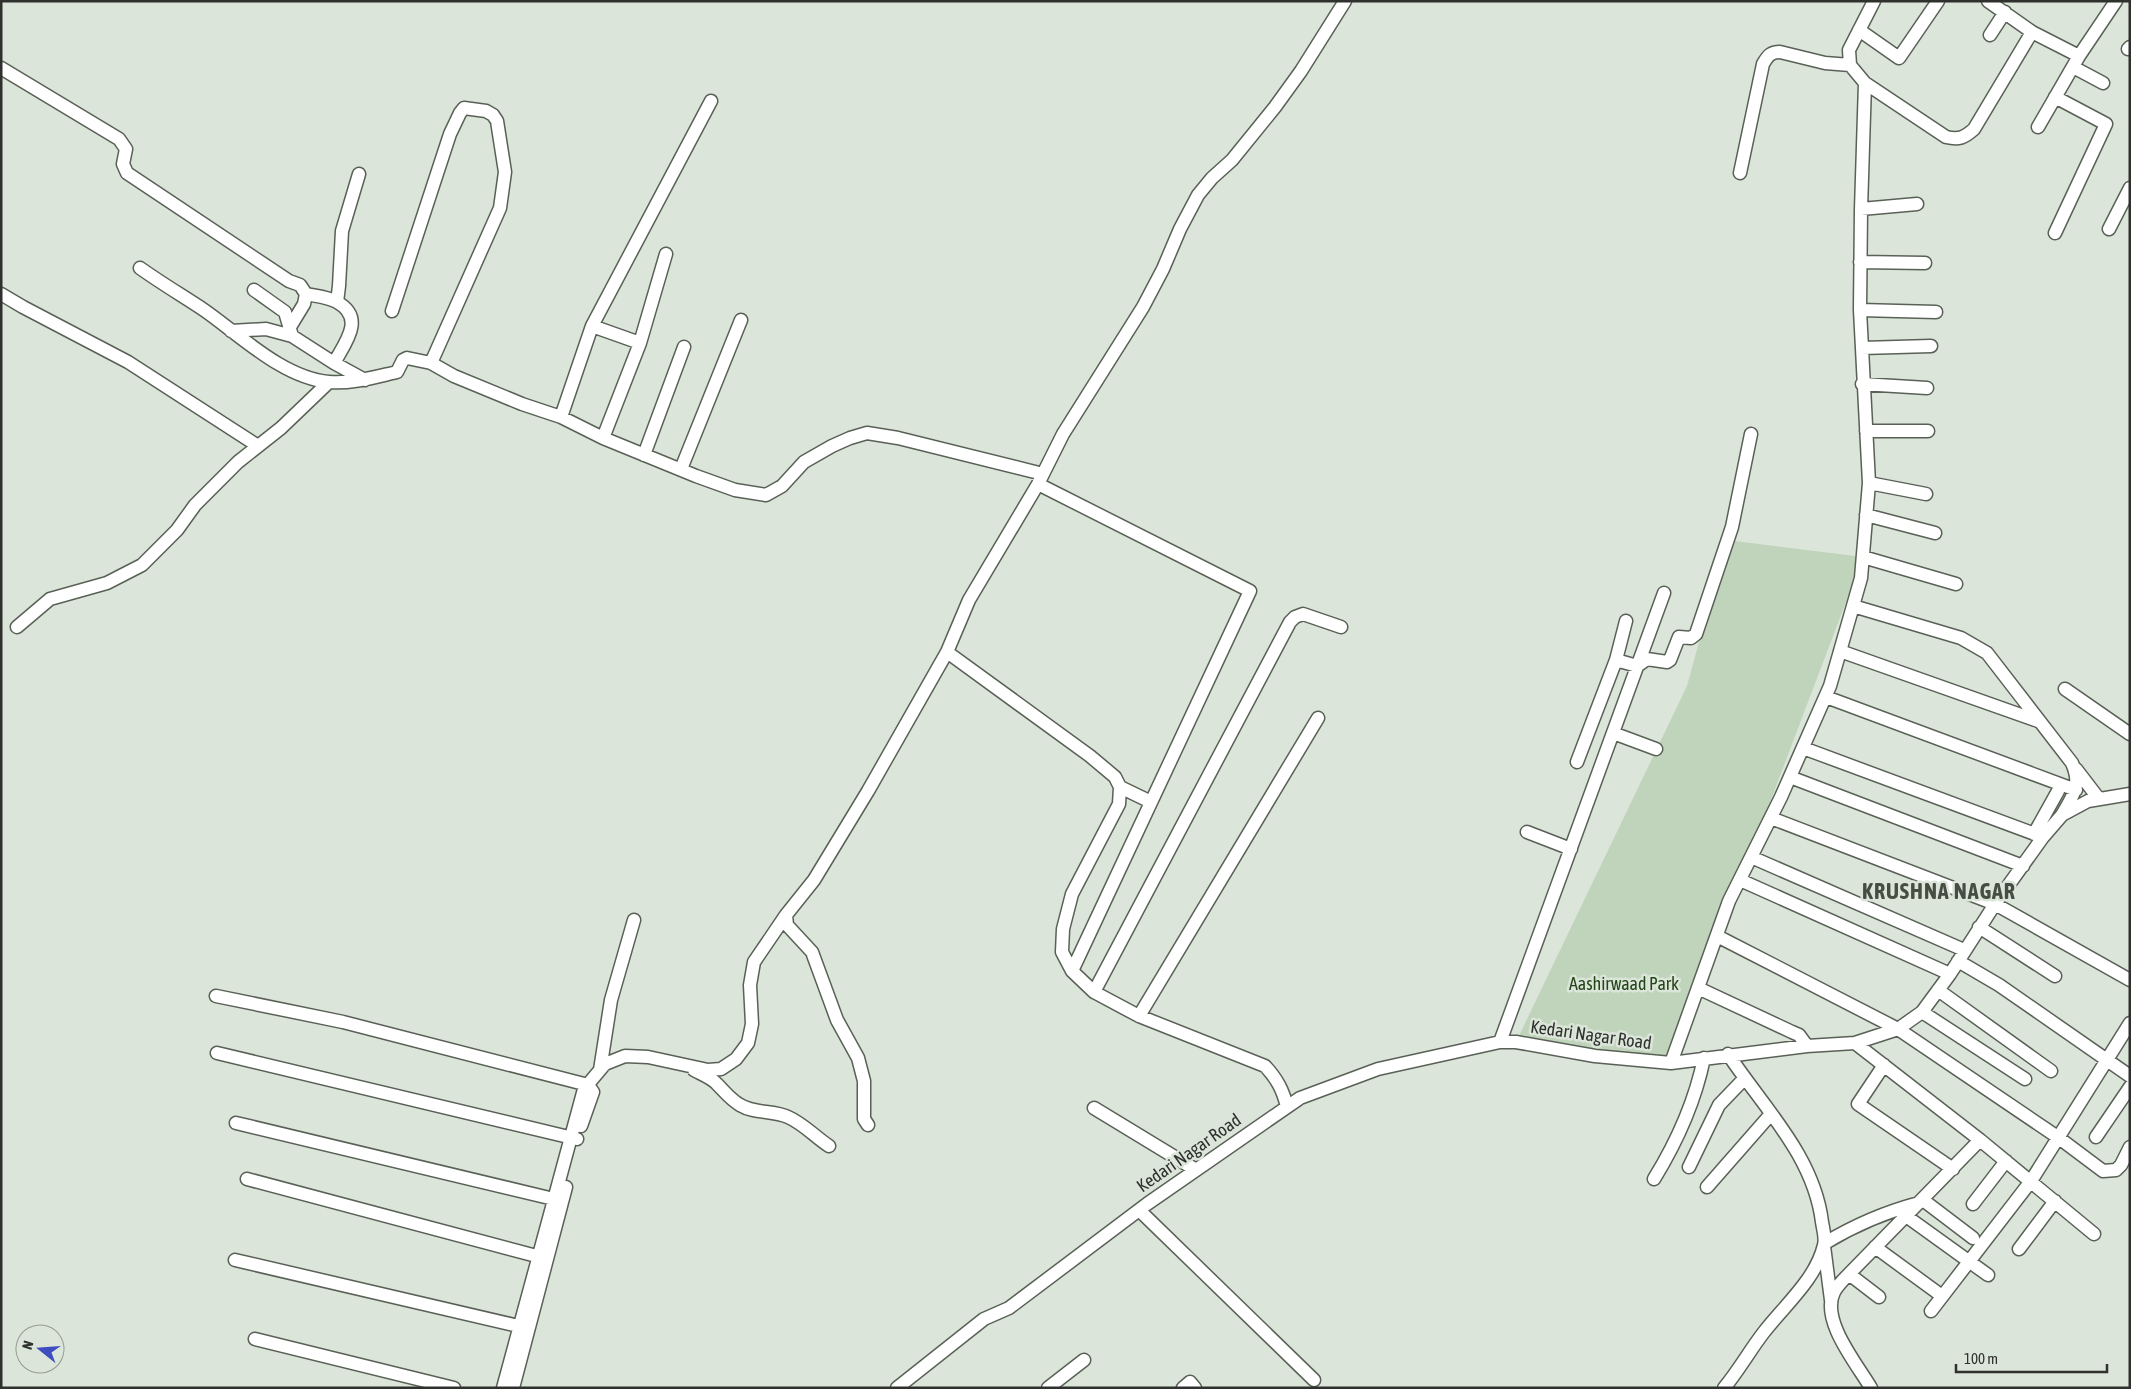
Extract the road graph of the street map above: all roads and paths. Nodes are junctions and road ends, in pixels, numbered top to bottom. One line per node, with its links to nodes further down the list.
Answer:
1 (1344, 1): 58 (street)
2 (1874, 1): 7 (street)
3 (1938, 1): 7 (street)
4 (1988, 1): 6 (street)
5 (2116, 1): 10 (street)
6 (2003, 8): 8 (street); 9 (street)
7 (1859, 30): 11 (street)
8 (2032, 32): 10 (street); 13 (street)
9 (1990, 35)
10 (2076, 62): 14 (street); 15 (street)
11 (1850, 65): 13 (street); 18 (street)
12 (1, 68): 31 (street)
13 (1865, 83): 22 (street)
14 (2102, 83)
15 (2055, 97): 17 (street); 24 (street)
16 (711, 101): 37 (street)
17 (2038, 127)
18 (1740, 173)
19 (359, 174): 32 (street)
20 (2130, 188): 23 (street)
21 (1917, 204): 22 (street)
22 (1861, 209): 26 (street)
23 (2109, 228)
24 (2055, 233)
25 (666, 254): 40 (street)
26 (1860, 262): 27 (street); 33 (street)
27 (1925, 262)
28 (140, 268): 38 (street)
29 (254, 290): 39 (street)
30 (1, 294): 55 (street)
31 (306, 294): 32 (street); 39 (street)
32 (337, 302): 45 (street)
33 (1860, 310): 35 (street); 43 (street)
34 (392, 311): 44 (street)
35 (1936, 312)
36 (741, 320): 57 (street)
37 (592, 326): 40 (street); 50 (street)
38 (231, 330): 39 (street); 47 (street)
39 (291, 332): 45 (street)
40 (640, 343): 54 (street)
41 (1932, 346): 43 (street)
42 (684, 347): 56 (street)
43 (1862, 348): 48 (street)
44 (431, 362): 46 (street); 50 (street)
45 (334, 363): 46 (street)
46 (365, 380): 47 (street)
47 (329, 382): 55 (street)
48 (1862, 384): 49 (street); 51 (street)
49 (1927, 388)
50 (561, 417): 54 (street)
51 (1866, 431): 52 (street); 59 (street)
52 (1928, 431)
53 (1751, 434): 73 (street)
54 (603, 438): 56 (street)
55 (258, 446): 68 (street)
56 (644, 455): 57 (street)
57 (681, 470): 58 (street)
58 (1040, 479): 71 (street); 90 (street)
59 (1868, 482): 60 (street); 61 (street)
60 (1926, 494)
61 (1866, 516): 62 (street); 63 (street)
62 (1935, 533)
63 (1863, 557): 64 (street); 66 (street)
64 (1956, 584)
65 (1664, 593): 73 (street)
66 (1853, 606): 70 (street); 77 (street)
67 (1626, 621): 72 (street)
68 (18, 627)
69 (1341, 627): 111 (street)
70 (1840, 651): 75 (street); 77 (street)
71 (947, 652): 85 (street); 100 (street)
72 (1616, 660): 73 (street); 82 (street)
73 (1638, 666): 78 (street)
74 (2065, 688): 79 (street)
75 (1826, 696): 80 (street); 86 (street)
76 (1318, 718): 114 (street)
77 (2038, 721): 83 (street)
78 (1613, 733): 81 (street); 95 (street)
79 (2130, 734)
80 (1803, 748): 84 (street); 94 (street)
81 (1656, 749)
82 (1577, 762)
83 (2072, 763): 86 (street); 89 (street)
84 (1790, 776): 92 (street); 97 (street)
85 (1120, 787): 90 (street); 105 (street)
86 (2076, 790): 91 (street)
87 (2058, 791): 94 (street)
88 (2130, 794): 89 (street, Kedari Nagar Road)
89 (2099, 799): 91 (street, Kedari Nagar Road)
90 (1151, 802): 105 (street)
91 (2062, 815): 94 (street, Kedari Nagar Road)
92 (1771, 818): 96 (street); 99 (street)
93 (1527, 832): 95 (street)
94 (2039, 835): 97 (street, Kedari Nagar Road)
95 (1571, 849): 117 (street)
96 (1751, 857): 98 (street); 104 (street)
97 (2023, 866): 99 (street, Kedari Nagar Road)
98 (1740, 880): 103 (street); 106 (street)
99 (1995, 904): 102 (street, Kedari Nagar Road); 108 (street)
100 (786, 914): 125 (street); 138 (street)
101 (634, 920): 127 (street)
102 (1979, 927): 104 (street, Kedari Nagar Road); 107 (street)
103 (1716, 936): 109 (street); 116 (street)
104 (1961, 955): 106 (street, Kedari Nagar Road); 123 (street)
105 (1072, 971): 111 (street)
106 (1950, 974): 110 (street, Kedari Nagar Road)
107 (2055, 976)
108 (2130, 980)
109 (1698, 988): 119 (street); 124 (street)
110 (1938, 990): 113 (street, Kedari Nagar Road); 128 (street)
111 (1094, 992): 114 (street)
112 (216, 996): 132 (street)
113 (1922, 1012): 116 (street, Kedari Nagar Road); 131 (street)
114 (1139, 1016): 134 (street)
115 (2130, 1023): 123 (street)
116 (1898, 1029): 118 (street, Kedari Nagar Road); 140 (street)
117 (1500, 1042): 124 (street, Kedari Nagar Road); 134 (street, Kedari Nagar Road)
118 (1855, 1043): 119 (street, Kedari Nagar Road); 126 (street)
119 (1807, 1046): 121 (street, Kedari Nagar Road)
120 (218, 1053): 141 (street)
121 (1728, 1054): 122 (street, Kedari Nagar Road); 130 (street)
122 (1704, 1058): 124 (street, Kedari Nagar Road); 150 (street)
123 (2106, 1060): 129 (street); 140 (street)
124 (1670, 1063)
125 (684, 1064): 127 (street); 143 (street)
126 (1884, 1065): 142 (street); 147 (street)
127 (600, 1070): 132 (street)
128 (2051, 1071)
129 (2130, 1076)
130 (1744, 1079): 136 (street); 146 (street)
131 (2025, 1079)
132 (588, 1084): 141 (street)
133 (2130, 1086): 139 (street)
134 (1287, 1107): 148 (street, Kedari Nagar Road)
135 (1094, 1108): 148 (street)
136 (1770, 1114): 152 (street); 161 (street)
137 (236, 1123): 153 (street)
138 (868, 1126)
139 (2096, 1137)
140 (2059, 1138): 144 (street); 151 (street)
141 (574, 1139): 153 (street)
142 (1980, 1140): 145 (street); 147 (street)
143 (829, 1146)
144 (2130, 1147)
145 (2006, 1161): 151 (street); 156 (street)
146 (1689, 1167)
147 (1953, 1169): 154 (street)
148 (1196, 1170): 157 (street, Kedari Nagar Road)
149 (247, 1179): 164 (street)
150 (1654, 1179)
151 (2031, 1181): 155 (street); 166 (street)
152 (1707, 1187)
153 (558, 1201): 164 (street)
154 (1922, 1201): 158 (street); 160 (street); 161 (street)
155 (2055, 1202): 159 (street); 163 (street)
156 (1972, 1204)
157 (1139, 1210): 176 (street); 180 (street, Kedari Nagar Road)
158 (1906, 1216): 162 (street); 166 (street)
159 (2094, 1234)
160 (1973, 1238)
161 (1824, 1245): 171 (street); 184 (street)
162 (1875, 1247): 167 (street); 169 (street)
163 (2020, 1249)
164 (543, 1257): 173 (street)
165 (235, 1260): 173 (street)
166 (1968, 1262): 168 (street); 169 (street)
167 (1849, 1274): 170 (street); 171 (street)
168 (1988, 1275)
169 (1942, 1296): 172 (street)
170 (1878, 1297)
171 (1832, 1300): 185 (street)
172 (1931, 1311)
173 (525, 1327): 178 (street); 179 (street)
174 (255, 1339): 177 (street)
175 (1084, 1360): 181 (street)
176 (1314, 1380)
177 (454, 1388)
178 (503, 1388)
179 (514, 1388)
180 (897, 1388)
181 (1048, 1388)
182 (1183, 1388): 183 (street)
183 (1195, 1388)
184 (1724, 1388)
185 (1871, 1388)

